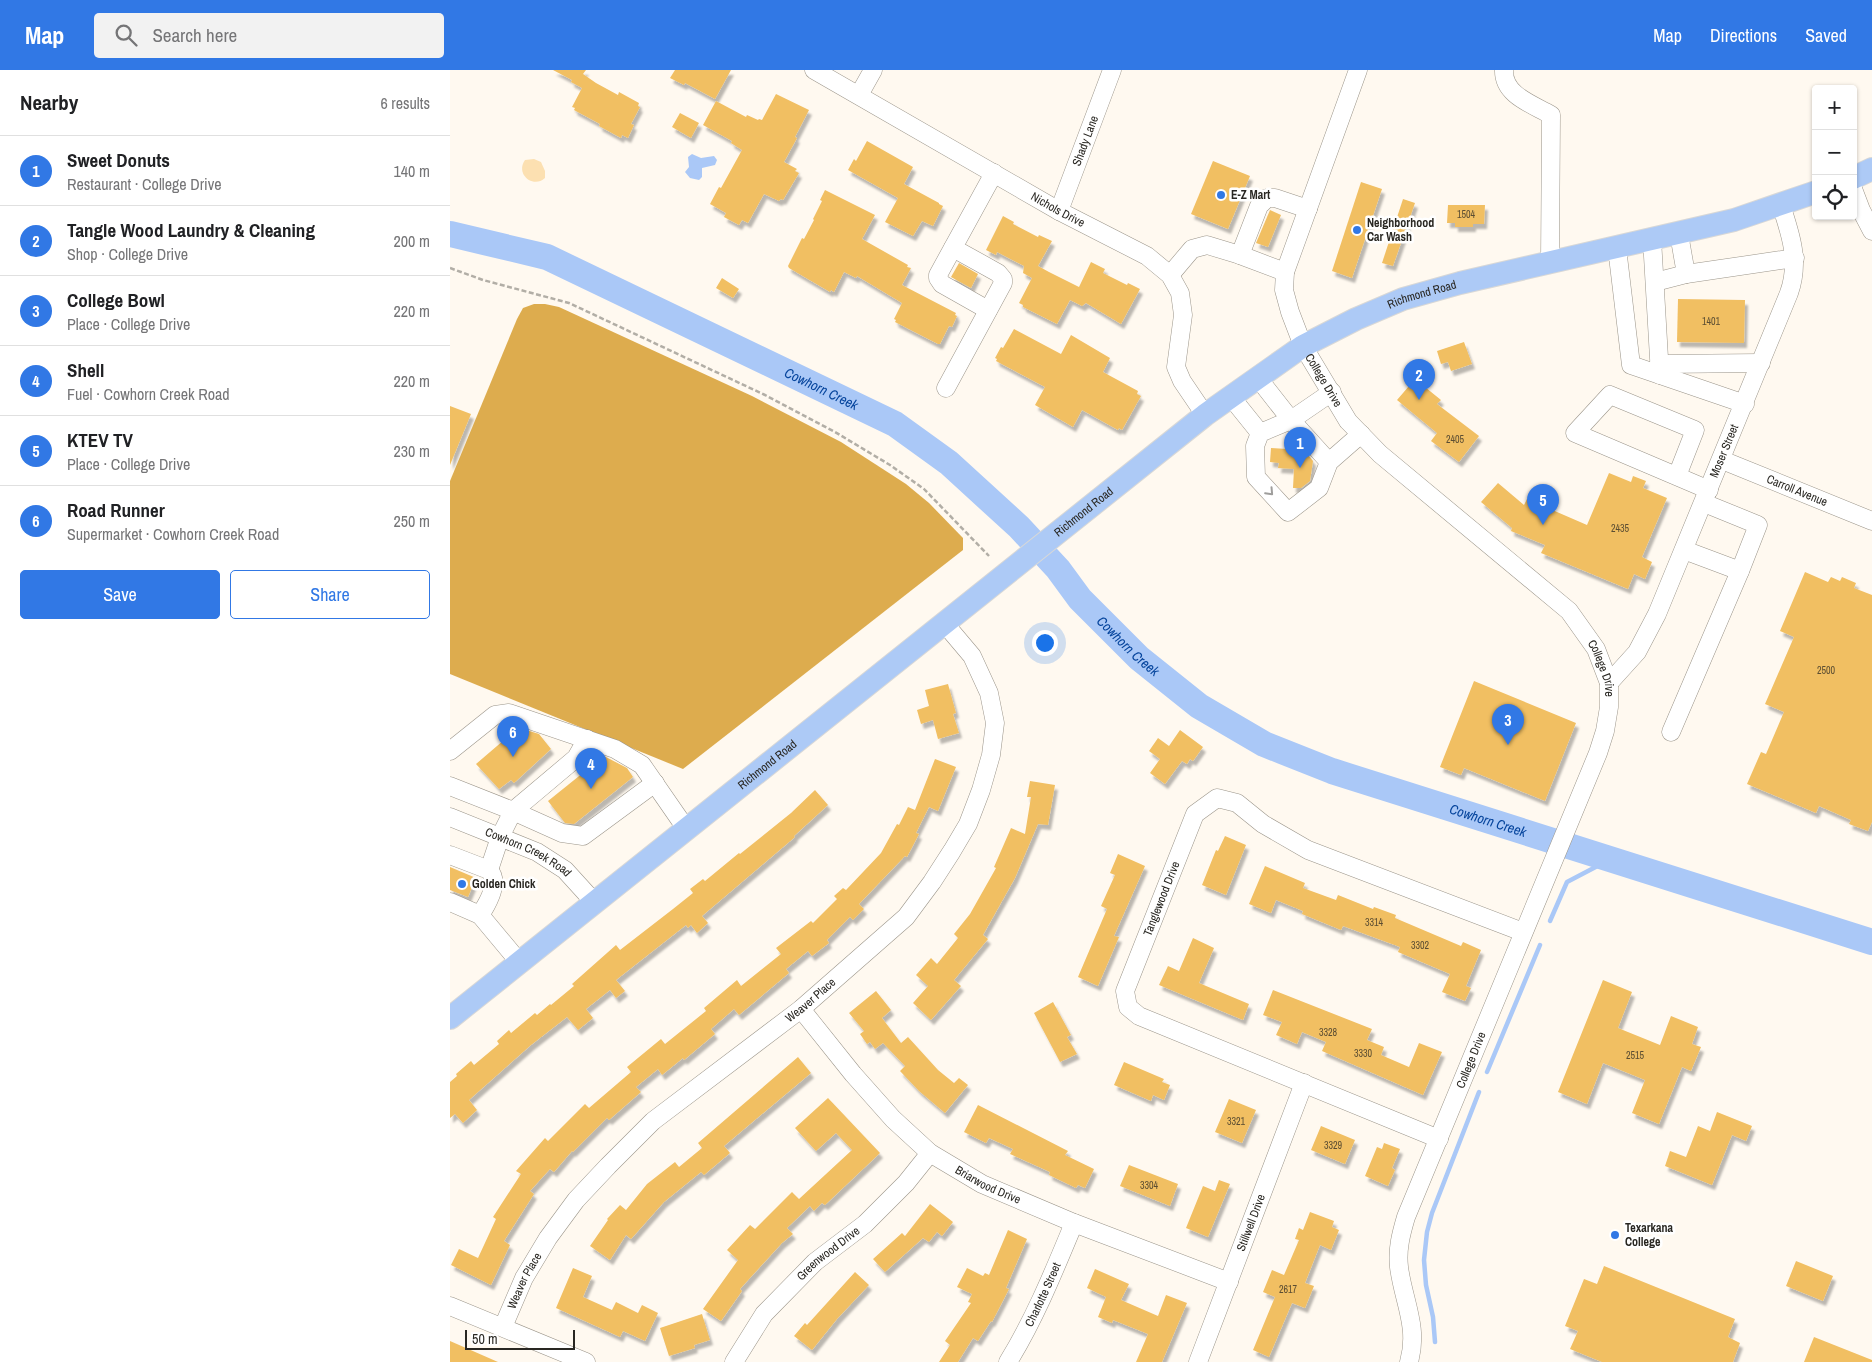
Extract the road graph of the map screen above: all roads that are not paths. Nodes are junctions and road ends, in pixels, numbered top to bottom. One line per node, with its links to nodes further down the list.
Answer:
1 (814, 70): 6 (street, Nichols Drive)
2 (872, 70): 6 (street)
3 (1112, 70): 14 (street, Shady Lane)
4 (1358, 70): 13 (street, College Drive)
5 (1504, 70): 22 (street)
6 (859, 95): 8 (street, Nichols Drive)
7 (1872, 169): 9 (main road)
8 (994, 173): 14 (street, Nichols Drive); 18 (street)
9 (1857, 176)
10 (1812, 193): 12 (main road, Richmond Road)
11 (1857, 200): 15 (street)
12 (1781, 205): 16 (main road, Richmond Road); 21 (street, Moser Street)
13 (1308, 209): 20 (street); 23 (street, College Drive)
14 (1059, 211): 25 (street, Nichols Drive)
15 (1872, 231)
16 (1679, 234): 17 (main road, Richmond Road); 24 (street)
17 (1652, 239): 19 (main road, Richmond Road); 26 (street)
18 (953, 248): 27 (street); 27 (street)
19 (1617, 248): 22 (main road, Richmond Road); 30 (street)
20 (1240, 254): 23 (street); 25 (street)
21 (1795, 258): 24 (street); 29 (street, Moser Street)
22 (1550, 263): 28 (main road, Richmond Road)
23 (1285, 272): 28 (street, College Drive)
24 (1686, 274): 26 (street)
25 (1170, 275): 36 (street, Nichols Drive)
26 (1655, 282): 30 (street)
27 (988, 310): 32 (street)
28 (1303, 346): 31 (main road, Richmond Road); 33 (street, College Drive)
29 (1761, 364): 30 (street); 35 (street, Moser Street)
30 (1660, 369): 35 (street)
31 (1258, 378): 34 (main road, Richmond Road); 37 (street)
32 (946, 388)
33 (1332, 392): 37 (street); 39 (street, College Drive)
34 (1231, 397): 36 (main road, Richmond Road); 38 (street)
35 (1745, 404): 40 (street, Moser Street)
36 (1205, 415): 47 (main road, Richmond Road)
37 (1291, 420): 38 (street); 41 (street)
38 (1260, 432): 41 (street, one-way to 41)
39 (1360, 434): 41 (street); 48 (street, College Drive)
40 (1722, 460): 43 (street, Moser Street); 44 (street, Carroll Avenue)
41 (1329, 462)
42 (1677, 476): 42 (street); 43 (street)
43 (1707, 496): 45 (street, Moser Street); 46 (street)
44 (1872, 521)
45 (1684, 550): 46 (street); 48 (street, Moser Street)
46 (1740, 570): 49 (street)
47 (945, 624): 56 (main road, Richmond Road); 65 (street, Weaver Place)
48 (1609, 683): 63 (street, College Drive)
49 (1671, 732)
50 (587, 740): 51 (street); 52 (street); 54 (street)
51 (450, 751)
52 (655, 783): 54 (street); 56 (street)
53 (450, 786): 54 (street)
54 (513, 811): 57 (street)
55 (450, 817): 57 (street, Cowhorn Creek Road)
56 (687, 830): 61 (main road, Richmond Road)
57 (500, 837): 59 (street); 61 (street, Cowhorn Creek Road)
58 (450, 855): 59 (street)
59 (490, 870): 62 (street)
60 (450, 902): 62 (street)
61 (595, 903): 64 (main road, Richmond Road)
62 (480, 915): 64 (street)
63 (1523, 932): 67 (street, Tanglewood Drive); 68 (street, College Drive)
64 (520, 963): 66 (main road, Richmond Road)
65 (801, 1010): 69 (street, Briarwood Drive); 73 (street, Weaver Place)
66 (450, 1018)
67 (1304, 1084): 68 (street, Tanglewood Drive); 71 (street, Stillwell Drive)
68 (1439, 1139): 74 (street, College Drive)
69 (930, 1153): 70 (street, Briarwood Drive); 76 (street, Greenwood Drive)
70 (1074, 1223): 71 (street, Briarwood Drive); 77 (street, Charlotte Street)
71 (1229, 1282): 78 (street, Stillwell Drive)
72 (450, 1306): 73 (street)
73 (503, 1327): 75 (street)
74 (1412, 1361)
75 (586, 1362)
76 (734, 1362)
77 (1008, 1362)
78 (1198, 1362)

